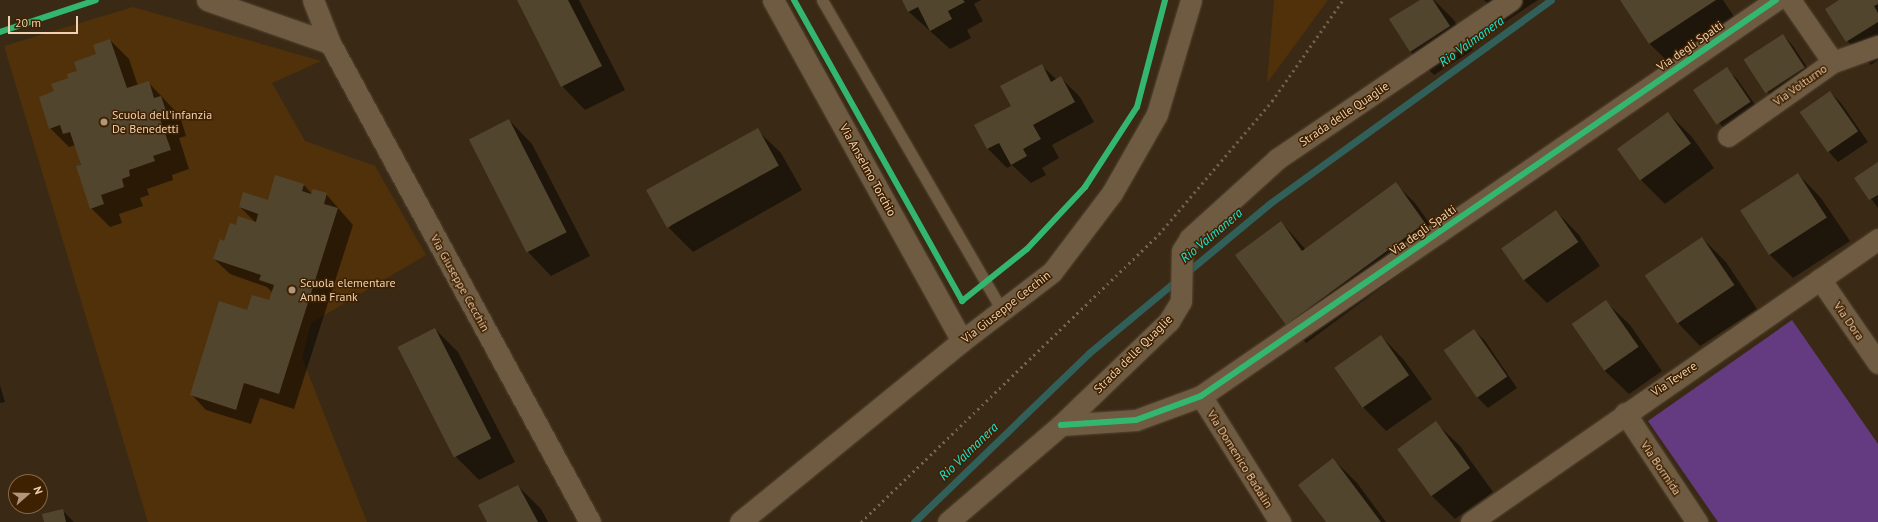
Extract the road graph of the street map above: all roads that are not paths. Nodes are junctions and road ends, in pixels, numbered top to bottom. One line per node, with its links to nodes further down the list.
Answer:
1 (207, 0): 9 (street)
2 (313, 0): 9 (street, Via Giuseppe Cecchin)
3 (774, 0): 16 (street, Via Anselmo Torchio)
4 (822, 0): 15 (lane)
5 (1191, 0): 15 (street, Via Giuseppe Cecchin)
6 (1511, 0): 20 (street, Strada delle Quaglie)
7 (1776, 0): 18 (street, Via degli Spalti)
8 (1790, 0): 11 (street)
9 (330, 44): 21 (street, Via Giuseppe Cecchin)
10 (1878, 46): 11 (street, Via Volturno)
11 (1833, 62): 12 (street, Via Volturno)
12 (1728, 136)
13 (1878, 239): 14 (street, Via Tevere)
14 (1820, 279): 17 (street, Via Dora); 19 (street, Via Tevere)
15 (1002, 310): 16 (street, Via Giuseppe Cecchin)
16 (962, 340): 22 (street, Via Giuseppe Cecchin)
17 (1878, 363)
18 (1201, 396): 20 (street, Via degli Spalti); 24 (street, Via Domenico Badalin)
19 (1625, 413): 25 (street, Via Tevere); 26 (street, Via Bormida)
20 (1061, 425): 23 (street, Strada delle Quaglie)
21 (590, 522)
22 (740, 522)
23 (948, 522)
24 (1280, 522)
25 (1471, 522)
26 (1697, 522)

